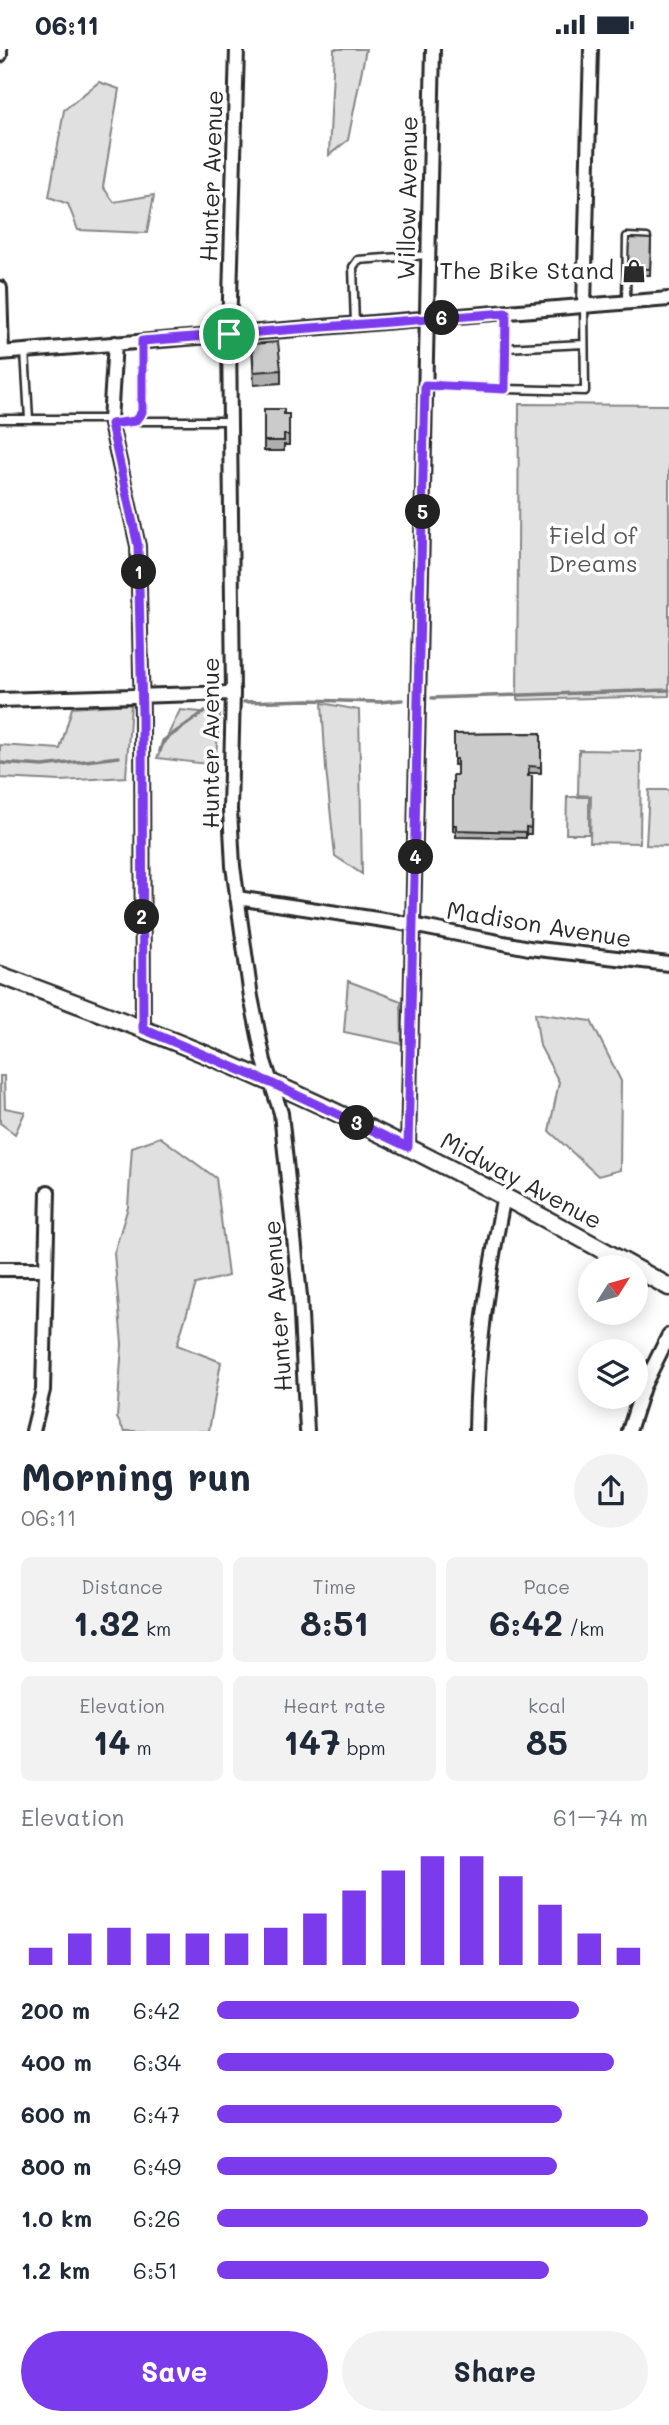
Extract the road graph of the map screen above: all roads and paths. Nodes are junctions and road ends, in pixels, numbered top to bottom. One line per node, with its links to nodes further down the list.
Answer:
1 (0, 49): 5 (street)
2 (237, 49): 15 (street, Hunter Avenue)
3 (433, 49): 7 (street, Willow Avenue)
4 (591, 49): 11 (street)
5 (0, 55)
6 (647, 238): 10 (lane)
7 (428, 255): 13 (street, Willow Avenue); 14 (lane)
8 (0, 288): 21 (street)
9 (669, 299): 10 (street)
10 (626, 302): 11 (street)
11 (584, 305): 12 (street); 18 (lane)
12 (506, 313): 13 (street); 19 (lane)
13 (426, 319): 14 (street); 22 (street, Willow Avenue)
14 (355, 324): 15 (street)
15 (229, 334): 16 (street); 28 (street, Hunter Avenue)
16 (142, 341): 17 (street); 27 (lane)
17 (115, 343): 20 (street); 26 (street)
18 (584, 344): 19 (lane); 23 (lane)
19 (505, 348): 23 (lane)
20 (26, 351): 21 (street); 25 (lane)
21 (1, 353)
22 (425, 385): 23 (lane); 33 (street, Willow Avenue)
23 (505, 389)
24 (0, 419): 25 (lane)
25 (29, 419): 26 (lane)
26 (111, 421): 27 (lane); 30 (street)
27 (135, 421): 28 (lane)
28 (230, 421): 29 (street, Hunter Avenue)
29 (233, 693): 30 (street); 32 (street, Hunter Avenue)
30 (141, 696): 31 (street); 36 (street)
31 (0, 700)
32 (237, 898): 33 (street, Madison Avenue); 37 (street, Hunter Avenue)
33 (412, 925): 34 (street, Madison Avenue); 38 (street, Willow Avenue)
34 (669, 964)
35 (0, 975): 36 (street, Midway Avenue)
36 (143, 1029): 37 (street, Midway Avenue)
37 (271, 1083): 38 (street, Midway Avenue); 48 (street, Hunter Avenue)
38 (408, 1147): 40 (street, Midway Avenue)
39 (48, 1192): 43 (street)
40 (504, 1196): 41 (street, Midway Avenue); 49 (street)
41 (611, 1255)
42 (0, 1269): 43 (street)
43 (46, 1269): 47 (street)
44 (648, 1276): 45 (street, Midway Avenue)
45 (669, 1287)
46 (669, 1335): 50 (street)
47 (33, 1431)
48 (307, 1431)
49 (476, 1431)
50 (629, 1431)

